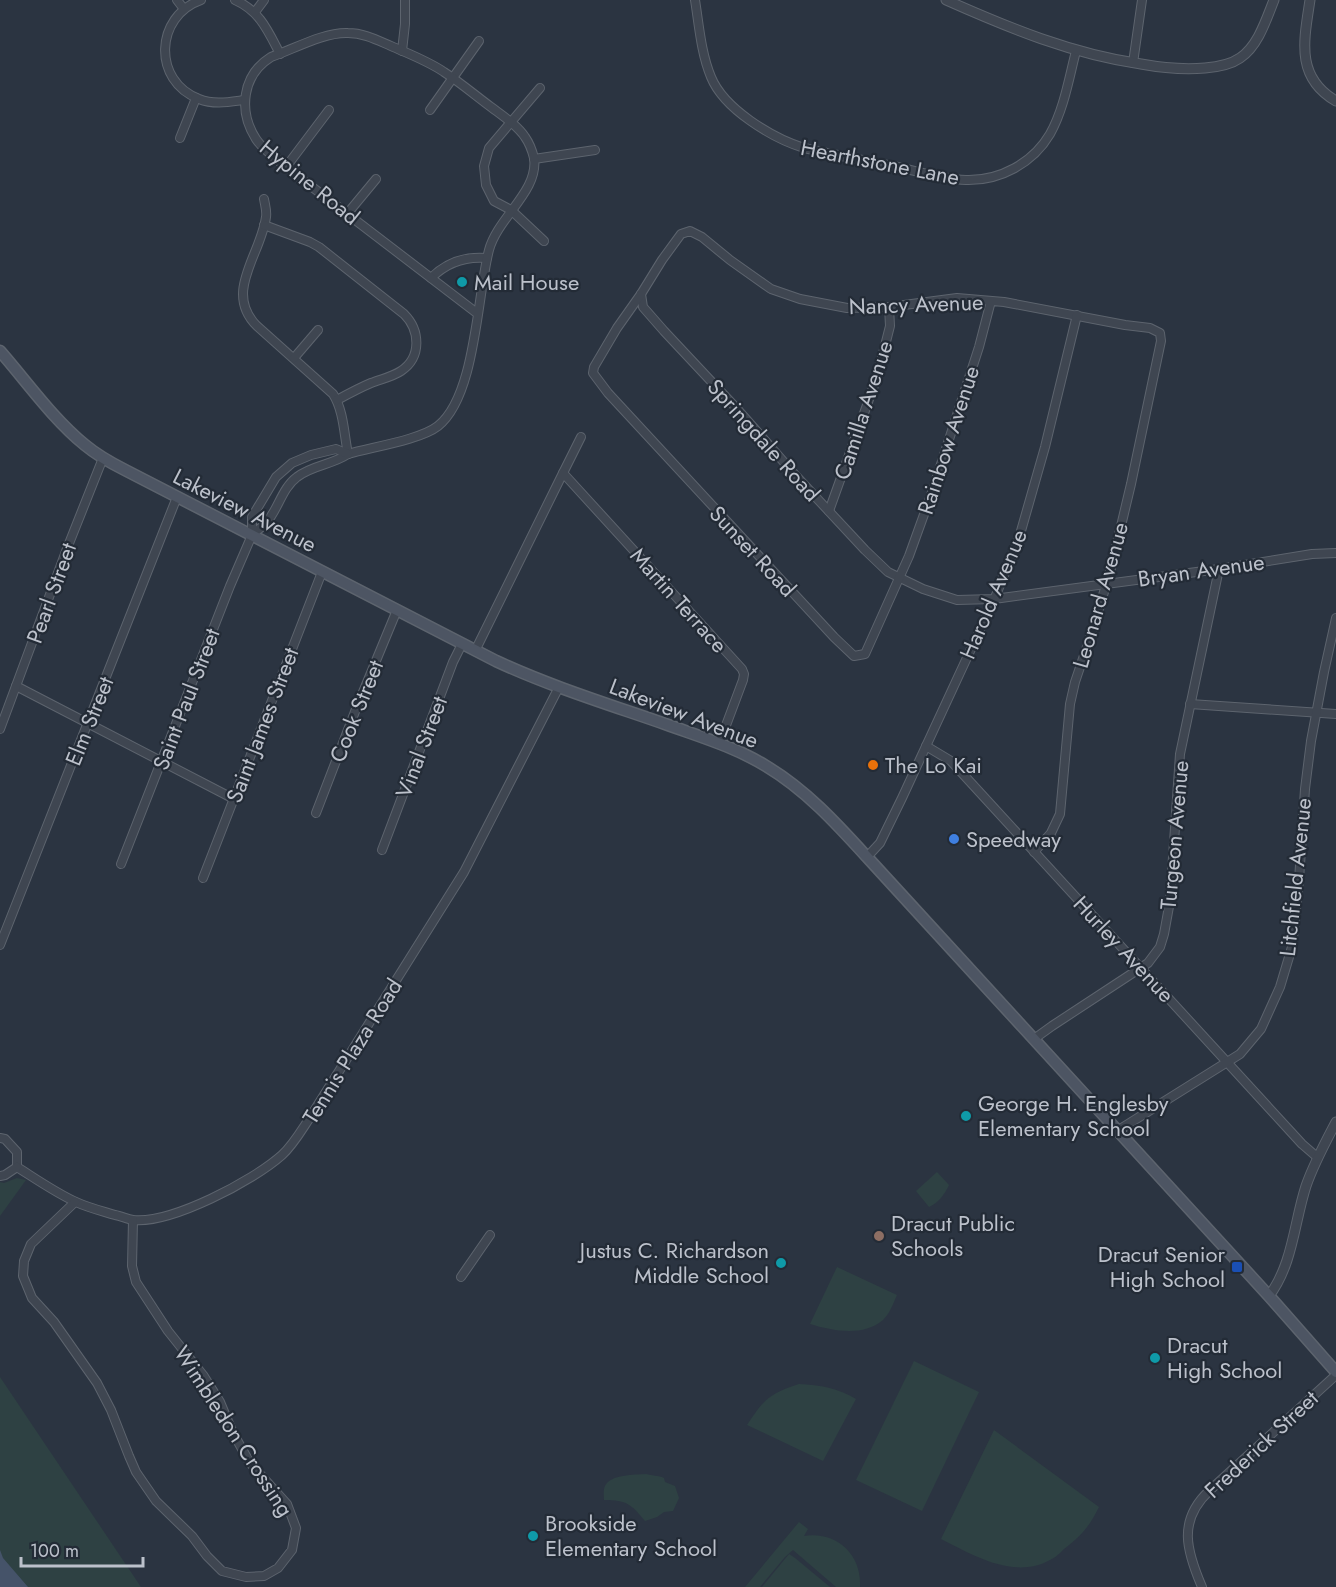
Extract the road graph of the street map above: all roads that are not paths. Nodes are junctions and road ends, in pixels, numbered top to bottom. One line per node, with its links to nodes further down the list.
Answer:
1 (177, 0): 11 (street)
2 (201, 0): 11 (street)
3 (235, 0): 12 (street)
4 (264, 0): 12 (street)
5 (405, 0): 14 (street)
6 (695, 0): 15 (street, Hearthstone Lane)
7 (946, 0): 15 (street)
8 (1142, 0): 17 (street)
9 (1274, 0): 17 (street)
10 (1310, 0): 22 (street)
11 (184, 9): 20 (street)
12 (255, 12): 16 (street)
13 (479, 41): 18 (street)
14 (402, 51): 16 (street); 18 (street)
15 (1076, 51): 17 (street)
16 (280, 54): 21 (street)
17 (1133, 63)
18 (453, 78): 24 (street); 25 (street)
19 (540, 88): 25 (street)
20 (196, 98): 21 (street); 26 (street)
21 (244, 100): 29 (street, Hypine Road)
22 (1336, 101)
23 (329, 110): 29 (street)
24 (430, 110)
25 (511, 123): 28 (street); 32 (street)
26 (180, 138)
27 (595, 150): 28 (street)
28 (534, 159): 32 (street)
29 (286, 167): 33 (street, Hypine Road)
30 (376, 179): 33 (street)
31 (264, 199): 34 (street)
32 (511, 210): 35 (street); 36 (street)
33 (347, 213): 37 (street, Hypine Road)
34 (264, 225): 46 (street); 47 (street)
35 (544, 241)
36 (487, 258): 37 (street); 41 (street)
37 (431, 278): 41 (street, Hypine Road)
38 (641, 294): 40 (street, Nancy Avenue); 53 (street, Springdale Road); 58 (street, Sunset Road)
39 (991, 301): 40 (street, Nancy Avenue); 42 (street, Nancy Avenue); 58 (street, Rainbow Avenue)
40 (889, 307): 53 (street, Camilla Avenue)
41 (478, 314): 49 (street)
42 (1077, 315): 44 (street, Nancy Avenue); 60 (street, Harold Avenue)
43 (318, 330): 46 (street)
44 (1160, 333): 59 (street, Leonard Avenue)
45 (0, 351): 50 (main road, Lakeview Avenue)
46 (294, 358): 47 (street)
47 (337, 400): 49 (street)
48 (581, 437): 51 (street)
49 (348, 454): 54 (street); 54 (street)
50 (103, 458): 52 (main road, Lakeview Avenue); 65 (street, Pearl Street)
51 (563, 473): 64 (street); 72 (street, Martin Terrace)
52 (177, 497): 54 (main road, Lakeview Avenue); 70 (street, Elm Street)
53 (830, 512): 58 (street, Springdale Road)
54 (252, 535): 57 (main road, Lakeview Avenue); 74 (street, Saint Paul Street)
55 (1336, 553): 56 (street, Bryan Avenue)
56 (1219, 569): 59 (street, Bryan Avenue); 67 (street, Turgeon Avenue)
57 (322, 572): 61 (main road, Lakeview Avenue); 75 (street, Saint James Street)
58 (899, 578): 60 (street, Springdale Road)
59 (1106, 583): 60 (street, Bryan Avenue); 78 (street, Leonard Avenue)
60 (994, 599): 73 (street, Harold Avenue)
61 (397, 610): 63 (main road, Lakeview Avenue); 76 (street, Cook Street)
62 (1336, 618): 68 (street, Litchfield Avenue)
63 (462, 644): 64 (main road, Lakeview Avenue); 77 (street, Vinal Street)
64 (475, 651): 66 (main road, Lakeview Avenue)
65 (16, 686): 70 (street); 71 (street, Pearl Street)
66 (559, 687): 72 (main road, Lakeview Avenue); 93 (street, Tennis Plaza Road)
67 (1190, 704): 68 (street); 83 (street, Turgeon Avenue)
68 (1316, 713): 69 (street); 85 (street, Litchfield Avenue)
69 (1336, 714)
70 (88, 724): 74 (street); 82 (street, Elm Street)
71 (0, 729)
72 (719, 744): 79 (main road, Lakeview Avenue)
73 (926, 746): 78 (street, Hurley Avenue); 79 (street, Harold Avenue)
74 (161, 761): 75 (street); 80 (street, Saint Paul Street)
75 (234, 799): 81 (street, Saint James Street)
76 (316, 813)
77 (382, 850)
78 (1034, 852): 83 (street, Hurley Avenue)
79 (867, 857): 84 (main road, Lakeview Avenue)
80 (121, 864)
81 (203, 878)
82 (0, 945)
83 (1141, 968): 84 (street, Turgeon Avenue); 85 (street, Hurley Avenue)
84 (1034, 1039): 87 (main road, Lakeview Avenue)
85 (1227, 1061): 87 (street, Litchfield Avenue); 89 (street, Hurley Avenue)
86 (1336, 1122): 89 (street)
87 (1117, 1131): 96 (main road, Lakeview Avenue)
88 (0, 1138): 90 (street)
89 (1317, 1157): 96 (street)
90 (17, 1167): 91 (street); 92 (street, Tennis Plaza Road)
91 (0, 1176)
92 (75, 1202): 93 (street, Tennis Plaza Road); 93 (street, Wimbledon Crossing)
93 (134, 1220)
94 (490, 1235): 95 (street)
95 (461, 1277)
96 (1269, 1296): 97 (main road, Lakeview Avenue)
97 (1336, 1373): 98 (street, Frederick Street)
98 (1202, 1587)

